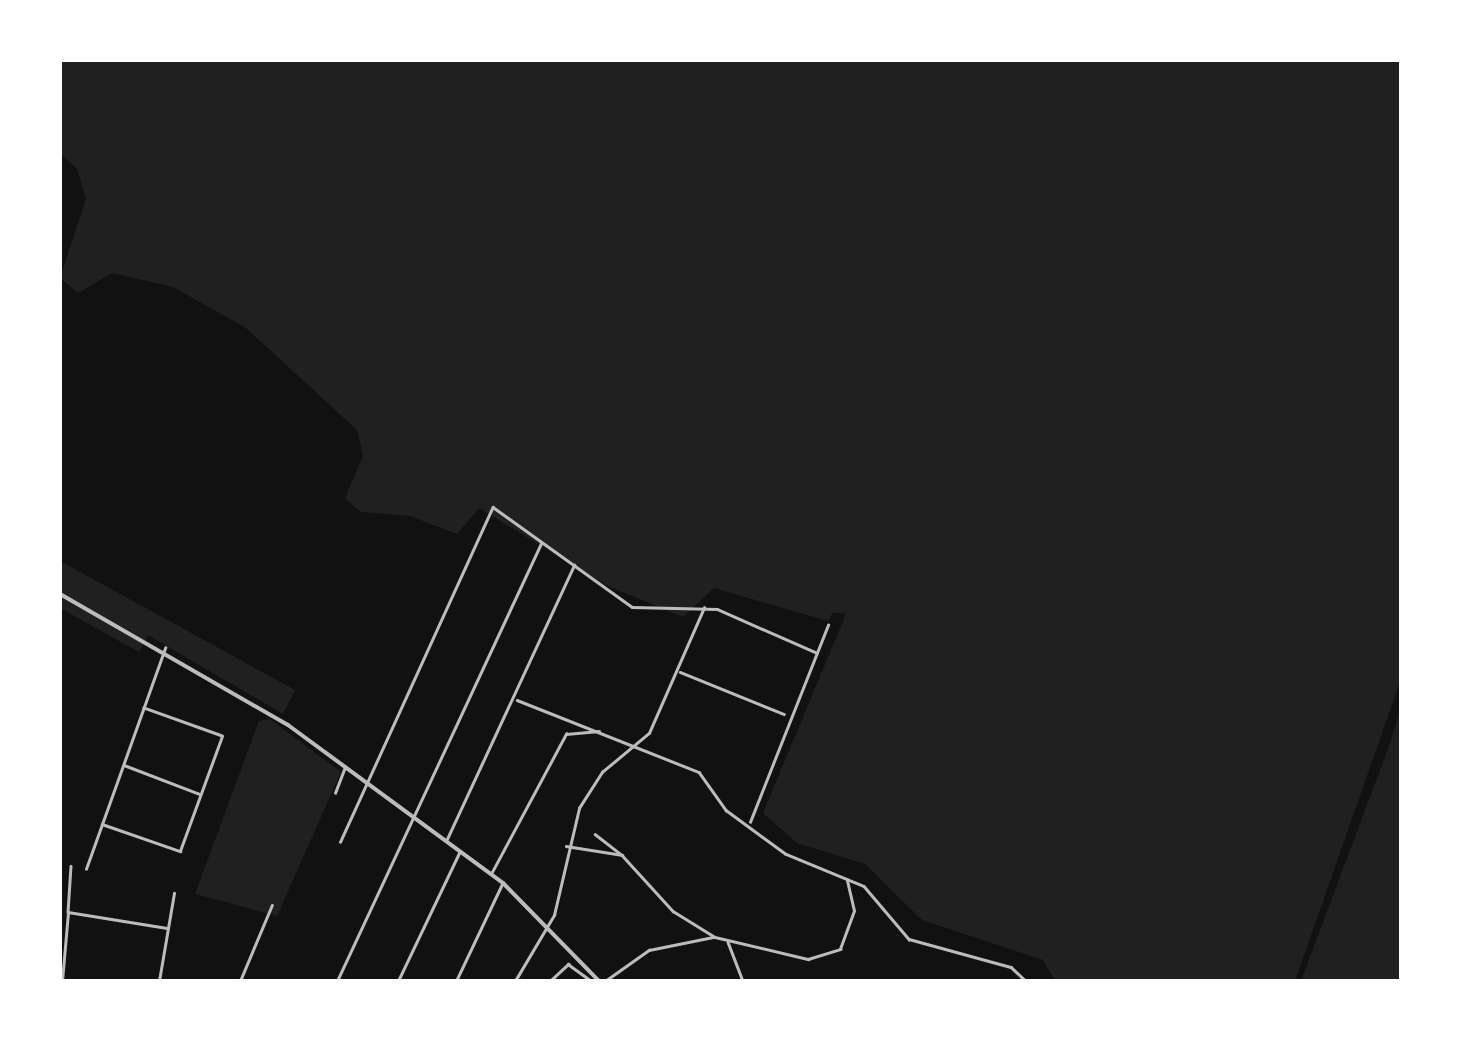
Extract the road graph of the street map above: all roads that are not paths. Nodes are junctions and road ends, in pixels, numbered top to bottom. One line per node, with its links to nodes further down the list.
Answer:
1 (542, 542): 2 (street); 16 (street); 19 (street)
2 (575, 564): 4 (street); 9 (street)
3 (60, 594): 6 (street)
4 (704, 608): 7 (street); 8 (street)
5 (828, 625): 7 (street)
6 (165, 648): 10 (street); 15 (street)
7 (815, 652): 11 (street)
8 (678, 671): 11 (street); 13 (street)
9 (516, 700): 12 (street); 24 (street)
10 (144, 708): 14 (street); 18 (street)
11 (785, 714): 21 (street)
12 (600, 731): 13 (street); 30 (street)
13 (636, 745): 21 (street); 25 (street)
14 (124, 765): 18 (street); 20 (street)
15 (345, 767): 16 (street); 17 (street)
16 (366, 783): 19 (street); 23 (street)
17 (335, 793)
18 (201, 794): 20 (street)
19 (411, 817): 24 (street); 43 (street)
20 (102, 824): 29 (street)
21 (750, 824): 31 (street)
22 (595, 834): 27 (street)
23 (340, 842)
24 (445, 843): 26 (street)
25 (566, 846): 27 (street); 36 (street)
26 (460, 852): 30 (street); 44 (street)
27 (622, 854): 38 (street)
28 (71, 866): 35 (street)
29 (86, 869)
30 (491, 874): 32 (street)
31 (846, 879): 39 (street); 51 (street)
32 (503, 883): 36 (street); 45 (street)
33 (174, 893): 37 (street)
34 (272, 906): 42 (street)
35 (68, 912): 37 (street); 40 (street)
36 (546, 922): 46 (street); 49 (street)
37 (167, 928): 41 (street)
38 (715, 937): 39 (street); 49 (street)
39 (728, 940): 50 (street)
40 (62, 981)
41 (159, 981)
42 (240, 981)
43 (337, 981)
44 (398, 981)
45 (456, 981)
46 (515, 981)
47 (550, 981): 48 (street)
48 (590, 981)
49 (602, 981)
50 (743, 981)
51 (1026, 981)

